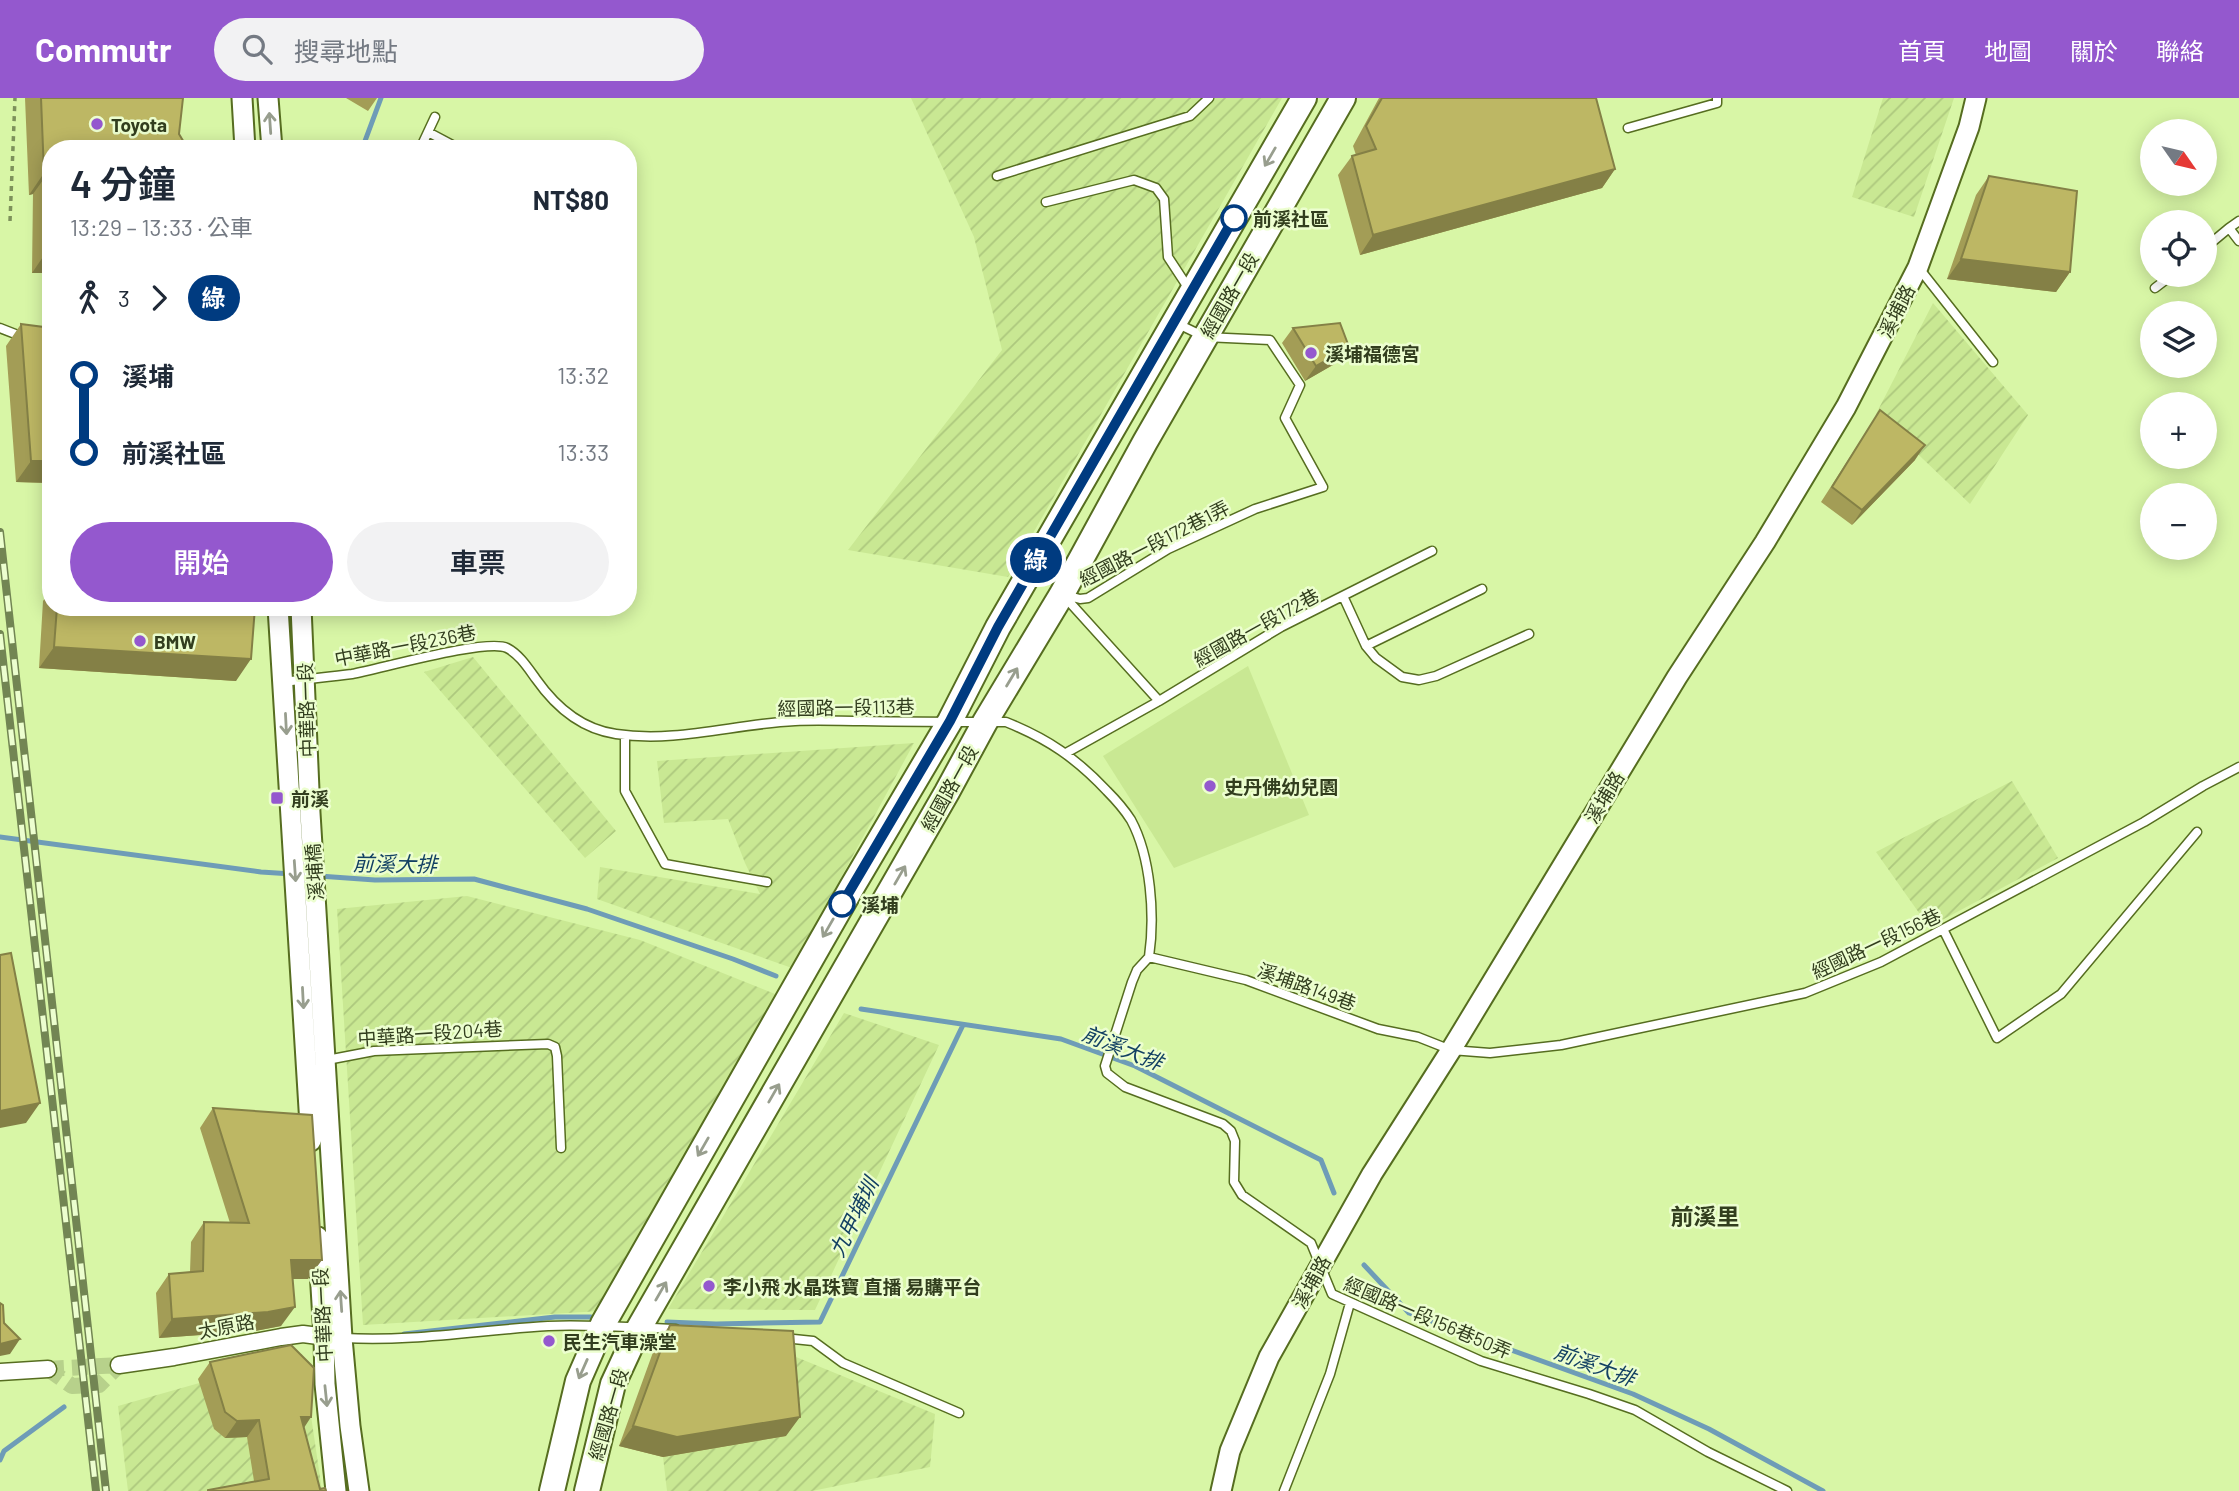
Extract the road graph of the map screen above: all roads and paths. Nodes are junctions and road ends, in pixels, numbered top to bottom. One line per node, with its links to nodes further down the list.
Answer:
1 (15, 98): 18 (path)
2 (242, 98): 12 (street)
3 (268, 98): 13 (street, one-way to 3)
4 (1209, 98): 16 (lane)
5 (1304, 98): 24 (main road, 經國路一段, one-way to 24)
6 (1343, 98): 27 (main road, 經國路一段)
7 (1717, 98): 10 (lane)
8 (1976, 98): 23 (street, 溪埔路)
9 (435, 117): 11 (lane)
10 (1628, 128)
11 (428, 132): 14 (lane); 15 (lane)
12 (245, 140)
13 (271, 140)
14 (424, 140)
15 (443, 140)
16 (997, 177)
17 (1046, 202): 24 (lane)
18 (10, 221)
19 (2239, 221): 20 (lane)
20 (2230, 228): 21 (lane); 22 (lane)
21 (2217, 238)
22 (2239, 241)
23 (1918, 267): 29 (lane); 53 (street, 溪埔路)
24 (1191, 292): 25 (main road, 經國路一段)
25 (1173, 322): 27 (lane, 經國路一段172巷1弄); 41 (main road, 經國路一段)
26 (0, 328): 28 (lane)
27 (1205, 337): 32 (main road, 經國路一段); 32 (lane, 經國路一段172巷1弄)
28 (38, 343)
29 (1993, 362)
30 (1432, 551): 33 (lane)
31 (1482, 590): 37 (lane)
32 (1062, 594): 40 (lane); 42 (main road, 經國路一段, one-way to 32)
33 (1343, 596): 37 (lane, 經國路一段172巷); 40 (lane, 經國路一段172巷)
34 (279, 616): 39 (street, 中華路一段)
35 (302, 616): 38 (street, 中華路一段)
36 (1529, 634): 37 (lane, 經國路一段172巷)
37 (1366, 646)
38 (306, 679): 39 (lane, 中華路一段236巷); 43 (lane, 中華路一段236巷); 47 (street, 中華路一段)
39 (284, 682): 46 (street, 中華路一段, one-way to 46)
40 (1159, 701): 44 (lane, 經國路一段172巷)
41 (950, 721): 42 (lane, 經國路一段113巷); 43 (lane, 經國路一段113巷); 59 (main road, 經國路一段, one-way to 59)
42 (985, 722): 44 (lane); 60 (main road, 經國路一段, one-way to 42)
43 (625, 735): 49 (lane)
44 (1066, 753): 52 (lane)
45 (2239, 767): 50 (lane, 經國路一段156巷)
46 (290, 812): 51 (street, 溪埔橋, one-way to 51)
47 (310, 813): 51 (street, 溪埔橋)
48 (2197, 832): 50 (lane)
49 (767, 882)
50 (1943, 929): 53 (lane, 經國路一段156巷)
51 (308, 930): 54 (street, 中華路一段, one-way to 54); 55 (street, 中華路一段)
52 (1149, 957): 53 (lane, 溪埔路149巷); 57 (lane, 經國路一段156巷50弄)
53 (1451, 1050): 57 (street, 溪埔路)
54 (306, 1060): 55 (lane, 中華路一段204巷); 63 (street, 中華路一段)
55 (326, 1060): 56 (lane, 中華路一段204巷); 63 (street, 中華路一段, one-way to 55)
56 (561, 1148)
57 (1319, 1267): 58 (lane, 經國路一段156巷50弄); 72 (street, 溪埔路)
58 (1350, 1303): 73 (lane); 74 (lane, 經國路一段156巷50弄)
59 (603, 1324): 60 (lane); 63 (lane); 70 (main road, 經國路一段, one-way to 70)
60 (639, 1328): 61 (lane); 71 (main road, 經國路一段)
61 (680, 1329)
62 (773, 1337): 67 (lane)
63 (333, 1338): 64 (street, 太原路); 68 (street, 中華路一段, one-way to 68); 69 (street, 中華路一段)
64 (119, 1365)
65 (48, 1369): 66 (street)
66 (0, 1372)
67 (959, 1413)
68 (336, 1491)
69 (359, 1491)
70 (552, 1491)
71 (587, 1491)
72 (1221, 1491)
73 (1284, 1491)
74 (1787, 1491)

